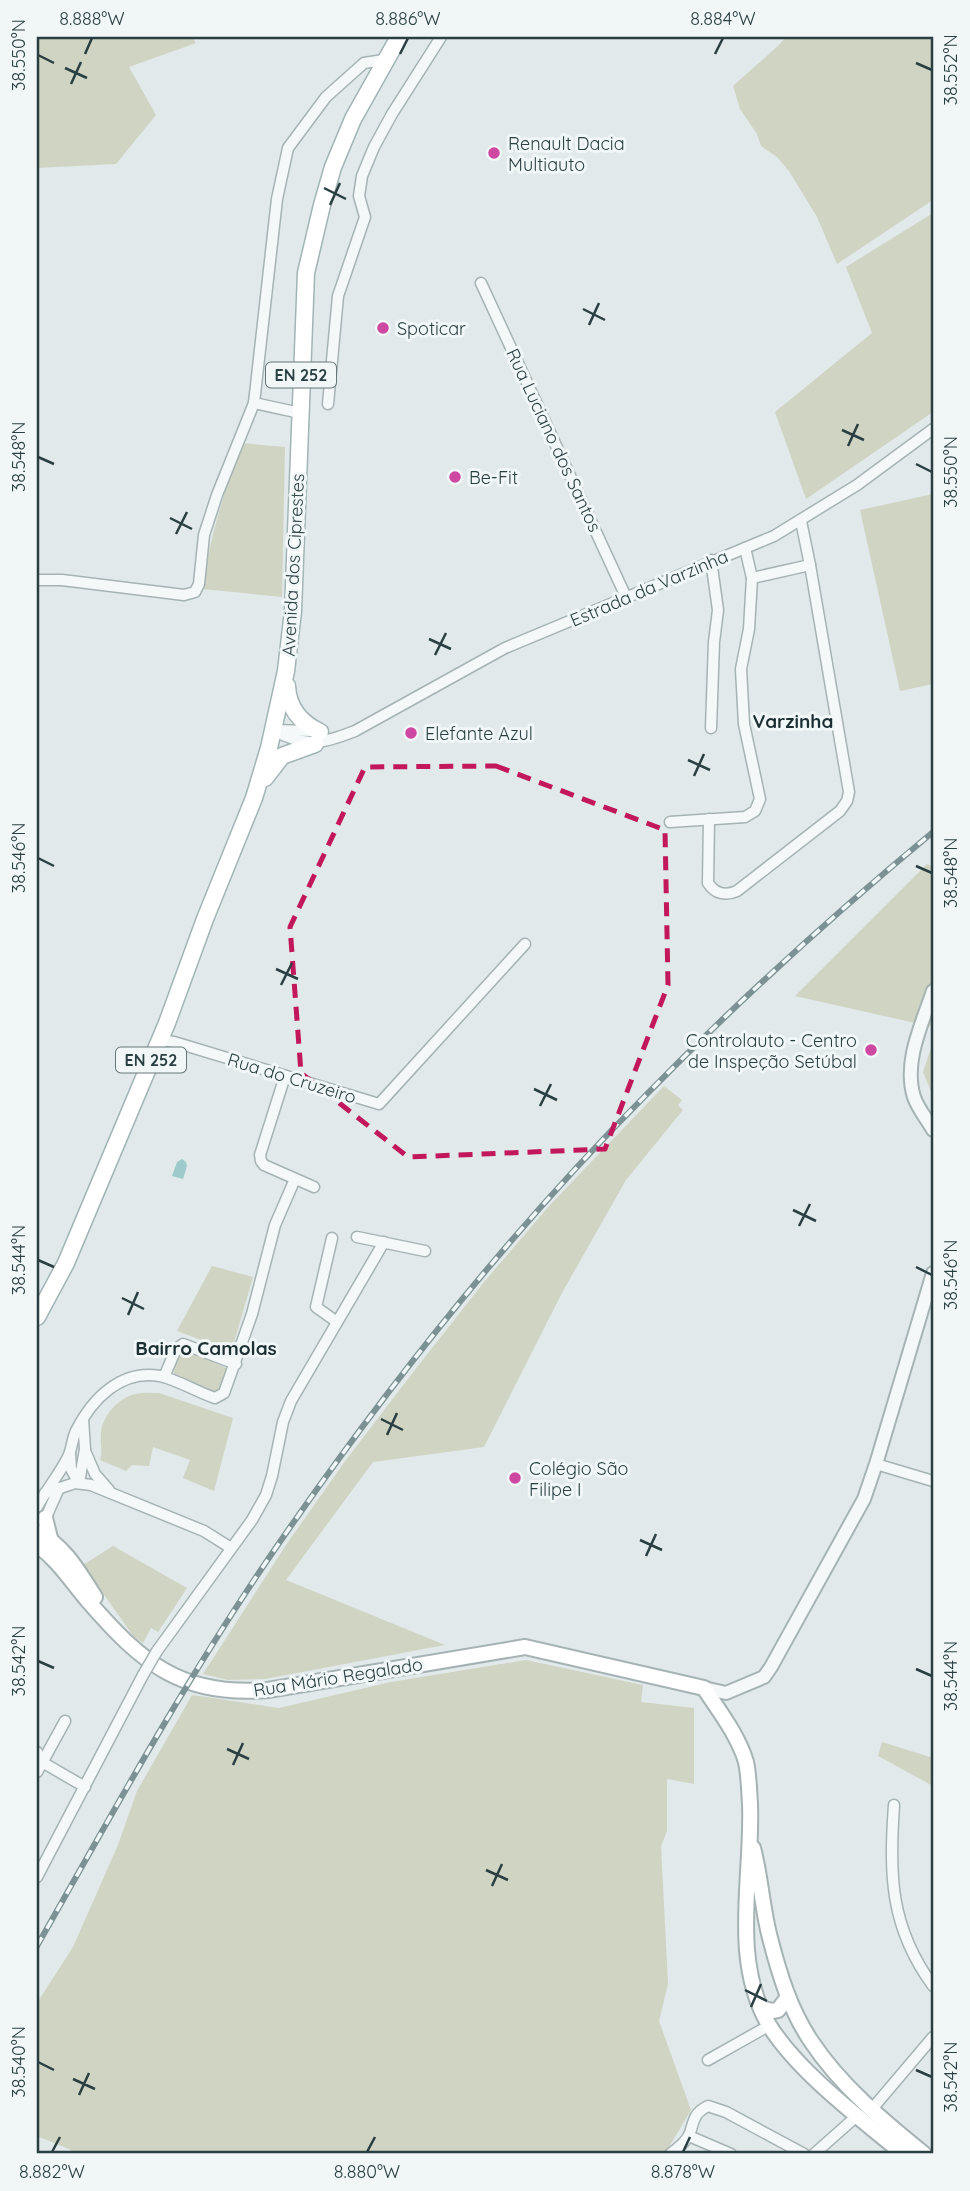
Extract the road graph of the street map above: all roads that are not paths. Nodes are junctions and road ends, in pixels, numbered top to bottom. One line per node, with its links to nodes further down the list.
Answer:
1 (399, 37): 3 (main road, Avenida dos Ciprestes / EN 252)
2 (441, 37): 6 (street)
3 (384, 60): 5 (street); 7 (main road, Avenida dos Ciprestes / EN 252)
4 (481, 283): 15 (street, Rua Luciano dos Santos)
5 (254, 404): 7 (street); 14 (street)
6 (328, 404)
7 (300, 412): 16 (main road, Avenida dos Ciprestes / EN 252)
8 (933, 429): 9 (street, Estrada da Varzinha)
9 (801, 521): 10 (street, Estrada da Varzinha); 12 (street)
10 (745, 548): 11 (street, Estrada da Varzinha); 13 (street)
11 (711, 560): 15 (street, Estrada da Varzinha); 17 (street)
12 (810, 565): 13 (street); 21 (street)
13 (752, 578): 21 (street)
14 (37, 580)
15 (626, 597): 19 (street, Estrada da Varzinha)
16 (286, 671): 18 (main road, Avenida dos Ciprestes / EN 252); 19 (main road)
17 (711, 727)
18 (274, 730): 19 (street); 20 (main road, Avenida dos Ciprestes / EN 252)
19 (317, 738): 20 (main road)
20 (254, 798): 25 (main road, Avenida dos Ciprestes / EN 252)
21 (709, 819): 22 (street)
22 (670, 822)
23 (525, 944): 26 (street, Rua do Cruzeiro)
24 (933, 991): 27 (street)
25 (159, 1040): 26 (street, Rua do Cruzeiro); 35 (main road, Avenida dos Ciprestes / EN 252)
26 (285, 1076): 28 (street)
27 (933, 1130)
28 (295, 1179): 29 (street); 37 (street)
29 (314, 1187)
30 (358, 1237): 32 (street)
31 (332, 1238): 36 (street)
32 (384, 1242): 33 (street); 36 (street)
33 (425, 1251)
34 (933, 1273): 42 (street)
35 (37, 1317)
36 (337, 1322): 49 (street)
37 (236, 1364): 38 (street); 38 (street)
38 (164, 1377): 39 (street)
39 (83, 1419): 40 (street); 41 (street)
40 (85, 1449): 44 (street); 47 (street)
41 (70, 1454): 44 (street); 46 (street)
42 (876, 1464): 43 (street); 50 (street)
43 (933, 1481)
44 (79, 1483): 45 (street); 47 (street)
45 (59, 1488): 46 (street); 48 (street)
46 (45, 1493): 48 (street)
47 (112, 1493): 49 (street)
48 (40, 1528): 50 (main road, Rua Mário Regalado)
49 (231, 1548): 54 (street, bridge)
50 (704, 1688): 56 (main road)
51 (65, 1721): 53 (street)
52 (37, 1752): 53 (street)
53 (40, 1767): 54 (street)
54 (85, 1787): 57 (street)
55 (894, 1805): 58 (street)
56 (751, 1840): 59 (main road); 60 (main road)
57 (37, 1877)
58 (933, 1986)
59 (788, 1997): 60 (main road); 62 (main road)
60 (761, 2008): 61 (main road)
61 (770, 2025): 64 (main road); 65 (street)
62 (803, 2027): 64 (main road); 66 (main road)
63 (933, 2037): 66 (street)
64 (782, 2041): 67 (main road)
65 (708, 2060)
66 (872, 2109): 74 (main road)
67 (858, 2115): 72 (street); 73 (main road)
68 (689, 2136): 69 (street); 70 (street); 71 (street)
69 (670, 2154)
70 (731, 2154)
71 (804, 2154)
72 (814, 2154)
73 (903, 2154)
74 (924, 2154)

